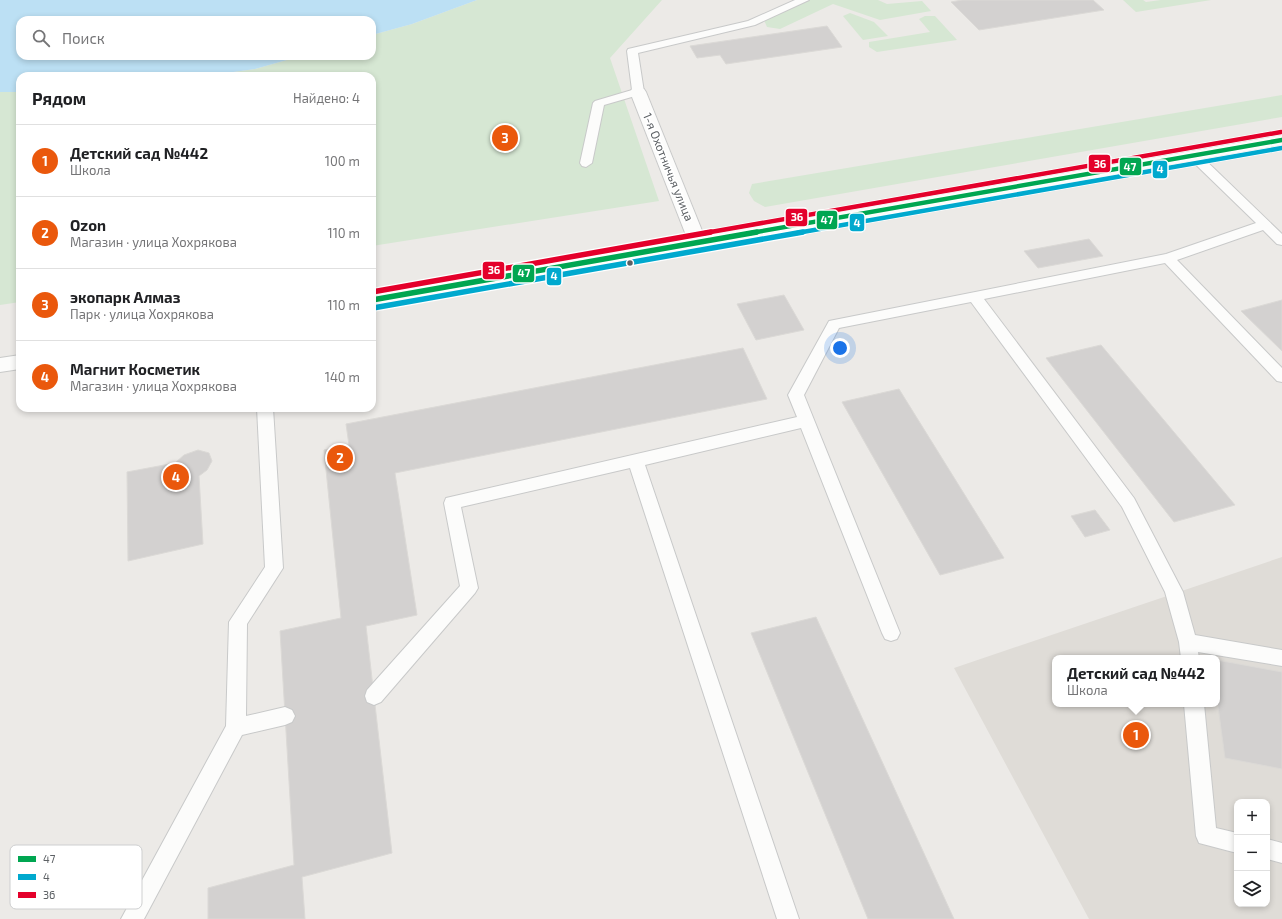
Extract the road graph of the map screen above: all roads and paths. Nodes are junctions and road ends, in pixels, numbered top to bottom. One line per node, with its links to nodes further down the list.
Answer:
1 (804, 0): 2 (lane)
2 (638, 92): 5 (lane); 8 (main road, 1-я Охотничья улица)
3 (1282, 140): 4 (main road)
4 (1194, 156): 6 (lane); 8 (main road)
5 (586, 163)
6 (1265, 225): 7 (lane); 9 (lane)
7 (1282, 242)
8 (698, 243): 11 (main road)
9 (1168, 258): 10 (lane); 14 (lane)
10 (975, 297): 16 (lane); 19 (lane)
11 (376, 299)
12 (16, 363): 13 (main road)
13 (0, 365)
14 (1282, 377)
15 (265, 412): 24 (lane)
16 (808, 421): 17 (lane); 18 (lane)
17 (636, 461): 21 (lane); 31 (lane)
18 (891, 633)
19 (1189, 650): 20 (lane)
20 (1282, 658)
21 (374, 696)
22 (1194, 707): 25 (lane)
23 (285, 716): 24 (lane)
24 (236, 727): 28 (lane)
25 (1234, 842)
26 (1270, 850): 27 (lane)
27 (1282, 853)
28 (142, 901)
29 (137, 909): 30 (lane)
30 (132, 919)
31 (788, 919)

